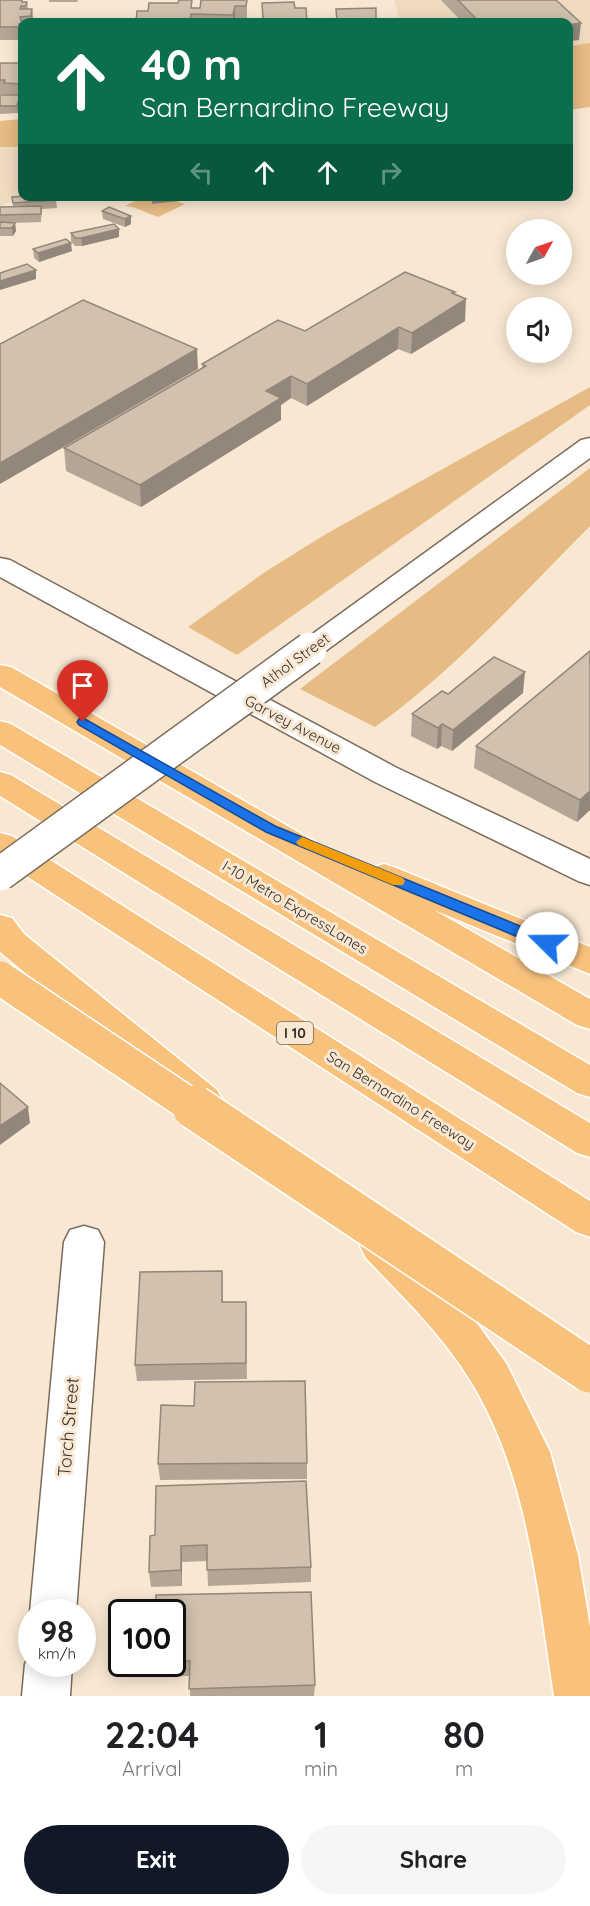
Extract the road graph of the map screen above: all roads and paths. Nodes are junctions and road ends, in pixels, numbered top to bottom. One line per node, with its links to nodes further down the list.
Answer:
1 (590, 446): 9 (street, Athol Street, bridge)
2 (0, 566): 8 (street, Garvey Avenue)
3 (0, 674): 6 (highway)
4 (0, 731): 14 (highway, I-10 Metro ExpressLanes)
5 (0, 782): 15 (highway)
6 (271, 829): 11 (highway); 13 (highway)
7 (0, 844): 16 (highway, San Bernardino Freeway / I 10)
8 (590, 873)
9 (0, 874)
10 (0, 927): 22 (highway)
11 (590, 961)
12 (0, 978): 18 (highway, bridge)
13 (590, 1016)
14 (590, 1083)
15 (590, 1142)
16 (590, 1221)
17 (84, 1242): 19 (street, Torch Street)
18 (590, 1371)
19 (54, 1599)
20 (48, 1677): 21 (street)
21 (46, 1696)
22 (578, 1696)

